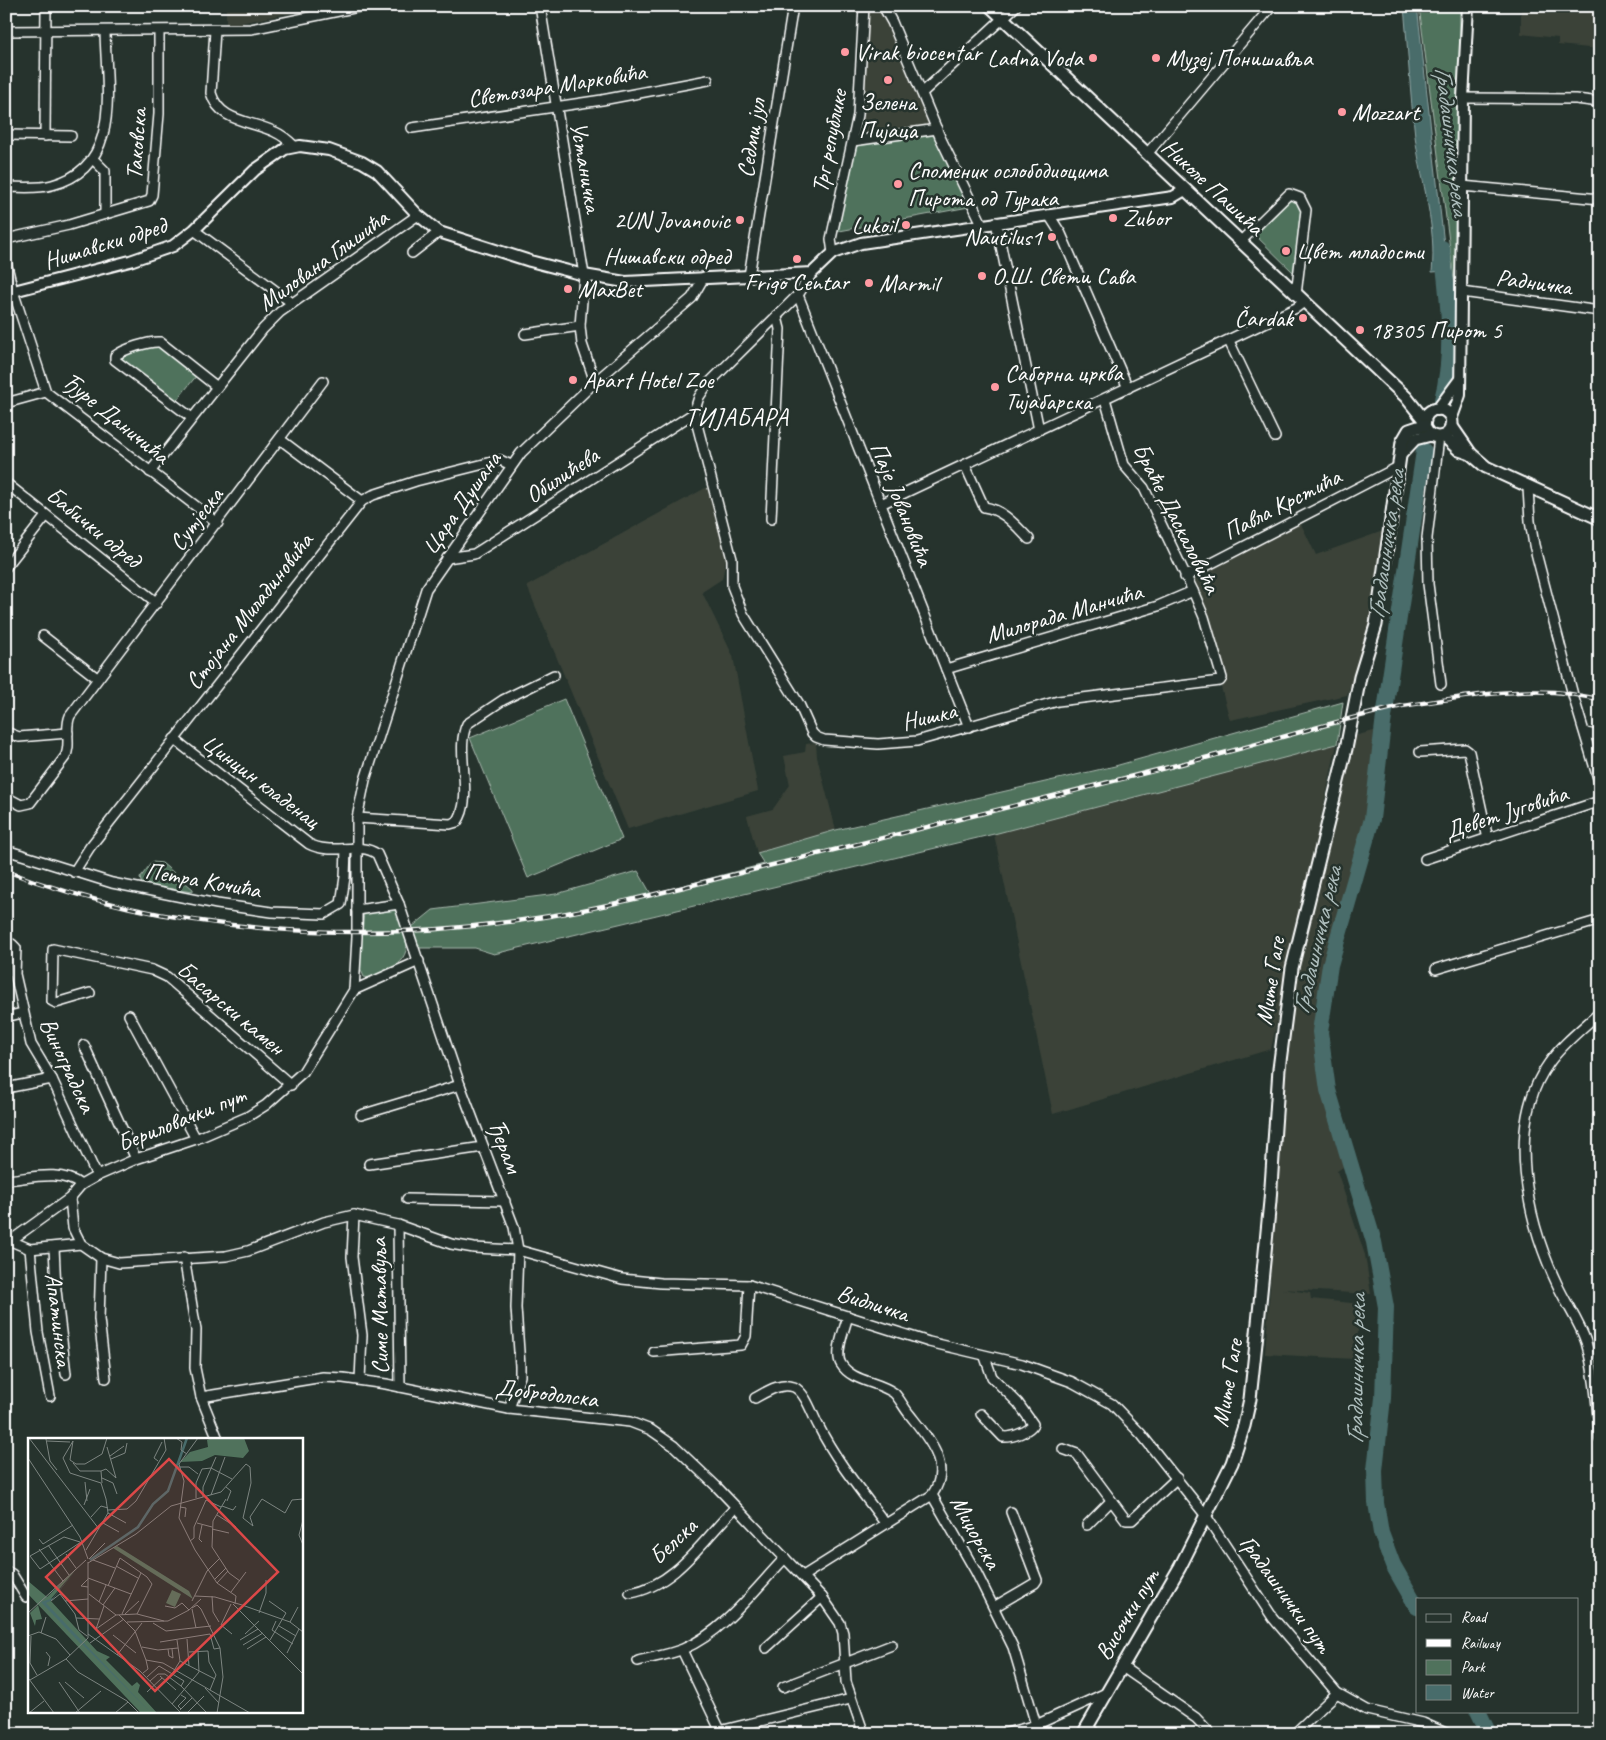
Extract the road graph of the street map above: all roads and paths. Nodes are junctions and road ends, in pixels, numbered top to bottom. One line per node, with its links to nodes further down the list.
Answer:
1 (46, 6): 14 (street)
2 (363, 6): 12 (street)
3 (540, 6): 21 (street, Устаничка)
4 (793, 6): 49 (street, Седми јул)
5 (864, 6): 27 (street, Трг републике)
6 (883, 6): 18 (street)
7 (990, 6): 11 (main road, Николе Пашића)
8 (1016, 6): 11 (street)
9 (1272, 6): 29 (street)
10 (1468, 6): 19 (street)
11 (1002, 18): 18 (street); 29 (main road, Николе Пашића)
12 (215, 30): 15 (street); 28 (street, Нишавски одред)
13 (6, 31): 14 (street)
14 (46, 31): 16 (street); 25 (street)
15 (159, 31): 16 (street); 35 (street, Таковска)
16 (105, 32): 30 (street)
17 (708, 80): 21 (street, Светозара Марковића)
18 (922, 93): 23 (street)
19 (1463, 98): 20 (street); 31 (street)
20 (1600, 102)
21 (556, 107): 22 (street, Светозара Марковића); 48 (street, Устаничка)
22 (412, 128)
23 (937, 130): 27 (street); 39 (street)
24 (6, 136): 25 (street)
25 (45, 136): 26 (street)
26 (71, 136)
27 (854, 141): 44 (street, Трг републике)
28 (294, 146): 36 (street, Нишавски одред); 40 (street, Нишавски одред)
29 (1147, 154): 33 (main road, Николе Пашића)
30 (93, 159): 32 (street); 35 (street)
31 (1462, 186): 34 (street); 52 (street)
32 (6, 188)
33 (1185, 190): 37 (street); 43 (main road, Николе Пашића)
34 (1600, 199)
35 (104, 214): 42 (street, Таковска)
36 (418, 215): 41 (street, Нишавски одред); 55 (street, Милована Глишића)
37 (1049, 215): 38 (street); 65 (street)
38 (996, 222): 39 (street); 76 (street)
39 (982, 224): 44 (street)
40 (194, 230): 51 (street, Нишавски одред); 55 (street)
41 (439, 232): 45 (street); 48 (street, Нишавски одред)
42 (6, 239)
43 (1240, 242): 54 (main road, Николе Пашића); 54 (street)
44 (833, 253): 47 (street)
45 (412, 254)
46 (6, 262): 51 (street)
47 (812, 274): 49 (street, Нишавски одред); 53 (street)
48 (584, 275): 50 (street, Нишавски одред); 58 (street, Устаничка)
49 (749, 276): 50 (street, Нишавски одред)
50 (704, 277): 63 (street, Цара Душана)
51 (10, 292): 66 (street, Ђуре Даничића)
52 (1462, 292): 56 (street, Радничка); 61 (street)
53 (798, 295): 57 (street); 89 (street, Паје Јовановића)
54 (1300, 298): 60 (street); 69 (main road, Николе Пашића)
55 (292, 303): 64 (street, Милована Глишића)
56 (1600, 310)
57 (777, 317): 71 (street); 91 (street)
58 (580, 326): 59 (street); 63 (street, Устаничка)
59 (526, 334)
60 (1229, 341): 65 (street); 78 (street)
61 (1460, 380): 70 (street); 73 (street)
62 (323, 381): 79 (street, Сутјеска)
63 (595, 382): 82 (street, Цара Душана)
64 (217, 387): 72 (street, Милована Глишића); 72 (street)
65 (1128, 388): 67 (street)
66 (46, 392): 68 (street); 85 (street, Ђуре Даничића)
67 (1104, 399): 76 (street); 97 (street, Браће Даскаловића)
68 (6, 403)
69 (1411, 403): 70 (main road, Николе Пашића); 74 (main road, Николе Пашића); 75 (main road)
70 (1435, 410): 73 (main road, Николе Пашића); 74 (main road)
71 (694, 413): 95 (street, Обилићева); 106 (street, Нишка)
72 (192, 418): 85 (street, Милована Глишића)
73 (1451, 422): 77 (main road); 80 (main road)
74 (1424, 423): 75 (main road); 77 (main road, Николе Пашића)
75 (1412, 427): 81 (main road, Мите Гаге)
76 (1039, 430): 83 (street)
77 (1438, 436): 80 (main road); 81 (main road); 105 (street)
78 (1275, 437)
79 (281, 440): 88 (street); 93 (street, Сутјеска)
80 (1471, 454): 87 (main road)
81 (1400, 455): 84 (main road, Мите Гаге)
82 (511, 464): 88 (street, Стојана Миладиновића); 95 (street, Цара Душана)
83 (964, 465): 89 (street); 94 (street)
84 (1398, 467): 97 (street, Павла Крстића); 181 (main road, Мите Гаге)
85 (150, 472): 93 (street, Ђуре Даничића)
86 (6, 483): 90 (street, Бабички одред)
87 (1528, 488): 92 (main road); 109 (street)
88 (362, 501): 111 (street, Стојана Миладиновића)
89 (881, 504): 101 (street, Паје Јовановића)
90 (46, 516): 96 (street); 99 (street, Бабички одред)
91 (771, 519)
92 (1600, 519)
93 (218, 523): 99 (street, Сутјеска)
94 (1029, 540)
95 (447, 558): 116 (street, Цара Душана)
96 (6, 567)
97 (1185, 576): 98 (street, Браће Даскаловића)
98 (1193, 592): 101 (street, Милорада Манчића); 104 (street, Браће Даскаловића)
99 (157, 603): 103 (street, Сутјеска)
100 (43, 636): 103 (street)
101 (946, 669): 106 (street, Паје Јовановића)
102 (554, 674): 116 (street)
103 (98, 678): 108 (street, Сутјеска)
104 (1220, 681): 106 (street, Нишка)
105 (1441, 684)
106 (969, 727)
107 (6, 732): 108 (street)
108 (68, 733): 114 (street, Сутјеска)
109 (1586, 733): 110 (street); 113 (street)
110 (1600, 736)
111 (174, 739): 118 (street, Цинцин кладенац); 122 (street, Стојана Миладиновића)
112 (1420, 752): 117 (street)
113 (1600, 785)
114 (6, 797)
115 (1600, 801): 117 (street, Девет Југовића)
116 (357, 818): 119 (street, Цара Душана)
117 (1488, 839): 121 (street, Девет Југовића)
118 (346, 849): 119 (street, Цинцин кладенац); 122 (street, Петра Кочића)
119 (356, 849): 123 (street); 124 (street, Цара Душана)
120 (6, 850): 122 (street, Петра Кочића)
121 (1425, 859)
122 (74, 872)
123 (399, 904): 124 (street); 127 (street, Ђерам)
124 (357, 910): 129 (street, Цара Душана)
125 (1600, 920): 128 (street)
126 (6, 944): 132 (street, Виноградска)
127 (420, 961): 129 (street); 138 (street, Ђерам)
128 (1436, 968)
129 (354, 990): 137 (street, Бериловачки пут)
130 (90, 994): 137 (street, Басарски камен)
131 (1600, 1012): 174 (street)
132 (22, 1013): 134 (street); 136 (street, Виноградска)
133 (129, 1015): 141 (street)
134 (6, 1017)
135 (84, 1045): 143 (street)
136 (52, 1079): 139 (street); 145 (street, Виноградска)
137 (291, 1085): 141 (street, Бериловачки пут)
138 (460, 1085): 140 (street); 142 (street, Ђерам)
139 (6, 1088)
140 (361, 1115)
141 (196, 1139): 143 (street, Бериловачки пут)
142 (483, 1147): 144 (street); 150 (street, Ђерам)
143 (136, 1158): 145 (street, Бериловачки пут)
144 (369, 1164)
145 (97, 1176): 147 (street, Бериловачки пут)
146 (6, 1180): 147 (street)
147 (81, 1185): 148 (street, Бериловачки пут)
148 (70, 1198): 153 (street, Бериловачки пут); 154 (street)
149 (407, 1200): 150 (street)
150 (504, 1201): 157 (street, Ђерам)
151 (354, 1215): 152 (street, Видличка); 158 (street); 166 (street)
152 (398, 1225): 157 (street, Видличка); 167 (street, Симе Матавуља)
153 (9, 1242): 156 (street)
154 (81, 1244): 155 (street); 159 (street)
155 (54, 1247): 156 (street); 164 (street)
156 (30, 1249): 168 (street, Апатинска)
157 (518, 1250): 160 (street, Видличка); 171 (street, Ђерам)
158 (184, 1257): 159 (street); 169 (street)
159 (101, 1258): 165 (street)
160 (749, 1285): 161 (street, Видличка); 162 (street)
161 (848, 1316): 163 (street, Видличка); 177 (street, Миџорска)
162 (654, 1352)
163 (985, 1357): 172 (street); 176 (street, Видличка)
164 (66, 1374)
165 (106, 1378)
166 (360, 1380): 167 (street, Добродолска); 169 (street, Добродолска)
167 (400, 1387): 171 (street, Добродолска)
168 (50, 1396)
169 (201, 1397): 173 (street)
170 (755, 1398): 182 (street)
171 (509, 1409): 179 (street, Добродолска)
172 (981, 1414)
173 (218, 1438)
174 (1600, 1439)
175 (1063, 1449): 178 (street)
176 (1177, 1478): 178 (street); 181 (street, Видличка)
177 (932, 1495): 182 (street); 190 (street, Миџорска)
178 (1111, 1501): 183 (street)
179 (736, 1506): 184 (street, Добродолска); 187 (street, Белска)
180 (1011, 1512): 190 (street, Миџорска)
181 (1206, 1516): 196 (main road, Височки пут); 199 (street, Градашнички пут)
182 (885, 1523): 186 (street)
183 (1087, 1525)
184 (785, 1558): 186 (street, Добродолска); 193 (street)
185 (6, 1571): 189 (street)
186 (803, 1576): 188 (street, Добродолска)
187 (630, 1593)
188 (822, 1596): 192 (street); 195 (street, Добродолска)
189 (26, 1597)
190 (994, 1607): 201 (street, Миџорска)
191 (892, 1645): 195 (street)
192 (766, 1648)
193 (682, 1650): 194 (street); 202 (street)
194 (638, 1661)
195 (844, 1662): 197 (street); 200 (street, Добродолска)
196 (1121, 1666): 198 (main road, Височки пут); 207 (street)
197 (783, 1687)
198 (1106, 1693): 201 (street); 203 (main road, Височки пут)
199 (1337, 1693): 208 (street); 209 (street, Градашнички пут)
200 (851, 1699): 202 (street); 205 (street, Добродолска)
201 (1036, 1724): 206 (street)
202 (720, 1730): 204 (street)
203 (1089, 1731)
204 (707, 1734)
205 (864, 1734)
206 (1003, 1734)
207 (1211, 1734)
208 (1294, 1734)
209 (1448, 1734)

